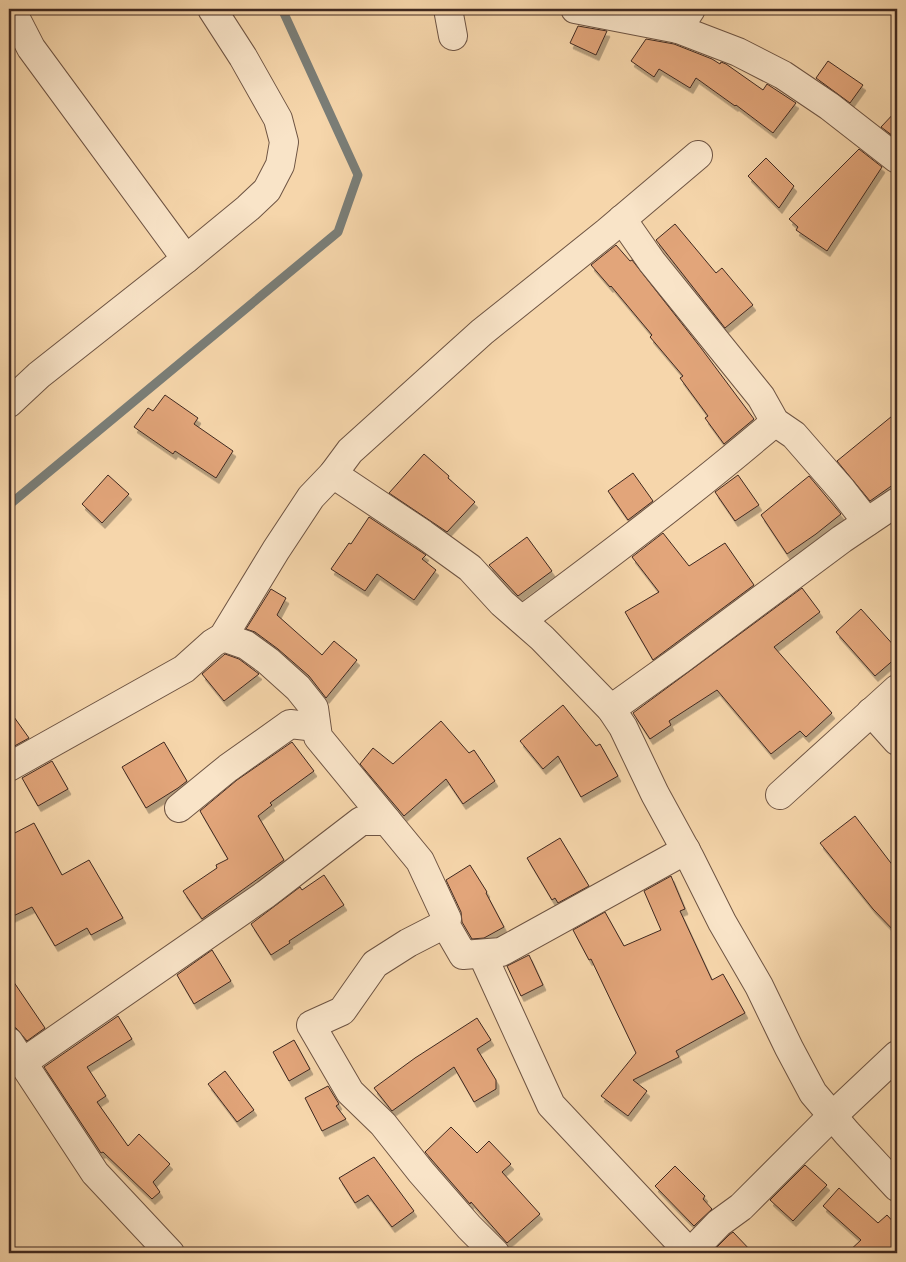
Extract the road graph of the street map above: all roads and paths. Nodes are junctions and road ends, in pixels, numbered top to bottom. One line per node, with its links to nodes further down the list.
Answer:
1 (11, 9): 10 (street)
2 (212, 9): 10 (street)
3 (448, 9): 6 (street)
4 (575, 9): 5 (street)
5 (685, 19): 8 (street)
6 (453, 36)
7 (698, 155): 9 (street)
8 (897, 159)
9 (622, 219): 12 (street); 13 (street)
10 (186, 259): 11 (street)
11 (12, 392)
12 (775, 422): 15 (street); 16 (street)
13 (333, 474): 16 (street); 17 (street)
14 (897, 502): 15 (street)
15 (867, 522): 19 (street)
16 (522, 620): 19 (street)
17 (223, 637): 21 (street); 23 (street)
18 (897, 688): 20 (street)
19 (611, 709): 27 (street)
20 (870, 712): 22 (street); 24 (street)
21 (316, 727): 25 (street); 26 (street)
22 (897, 741)
23 (9, 767)
24 (780, 795)
25 (179, 808)
26 (387, 821): 28 (street); 30 (street)
27 (686, 850): 29 (street); 32 (street)
28 (446, 924): 29 (street); 35 (street)
29 (482, 954): 36 (street)
30 (15, 1053): 34 (street)
31 (897, 1055): 32 (street)
32 (832, 1116): 33 (street); 36 (street)
33 (897, 1187)
34 (170, 1253)
35 (495, 1253)
36 (690, 1253)

